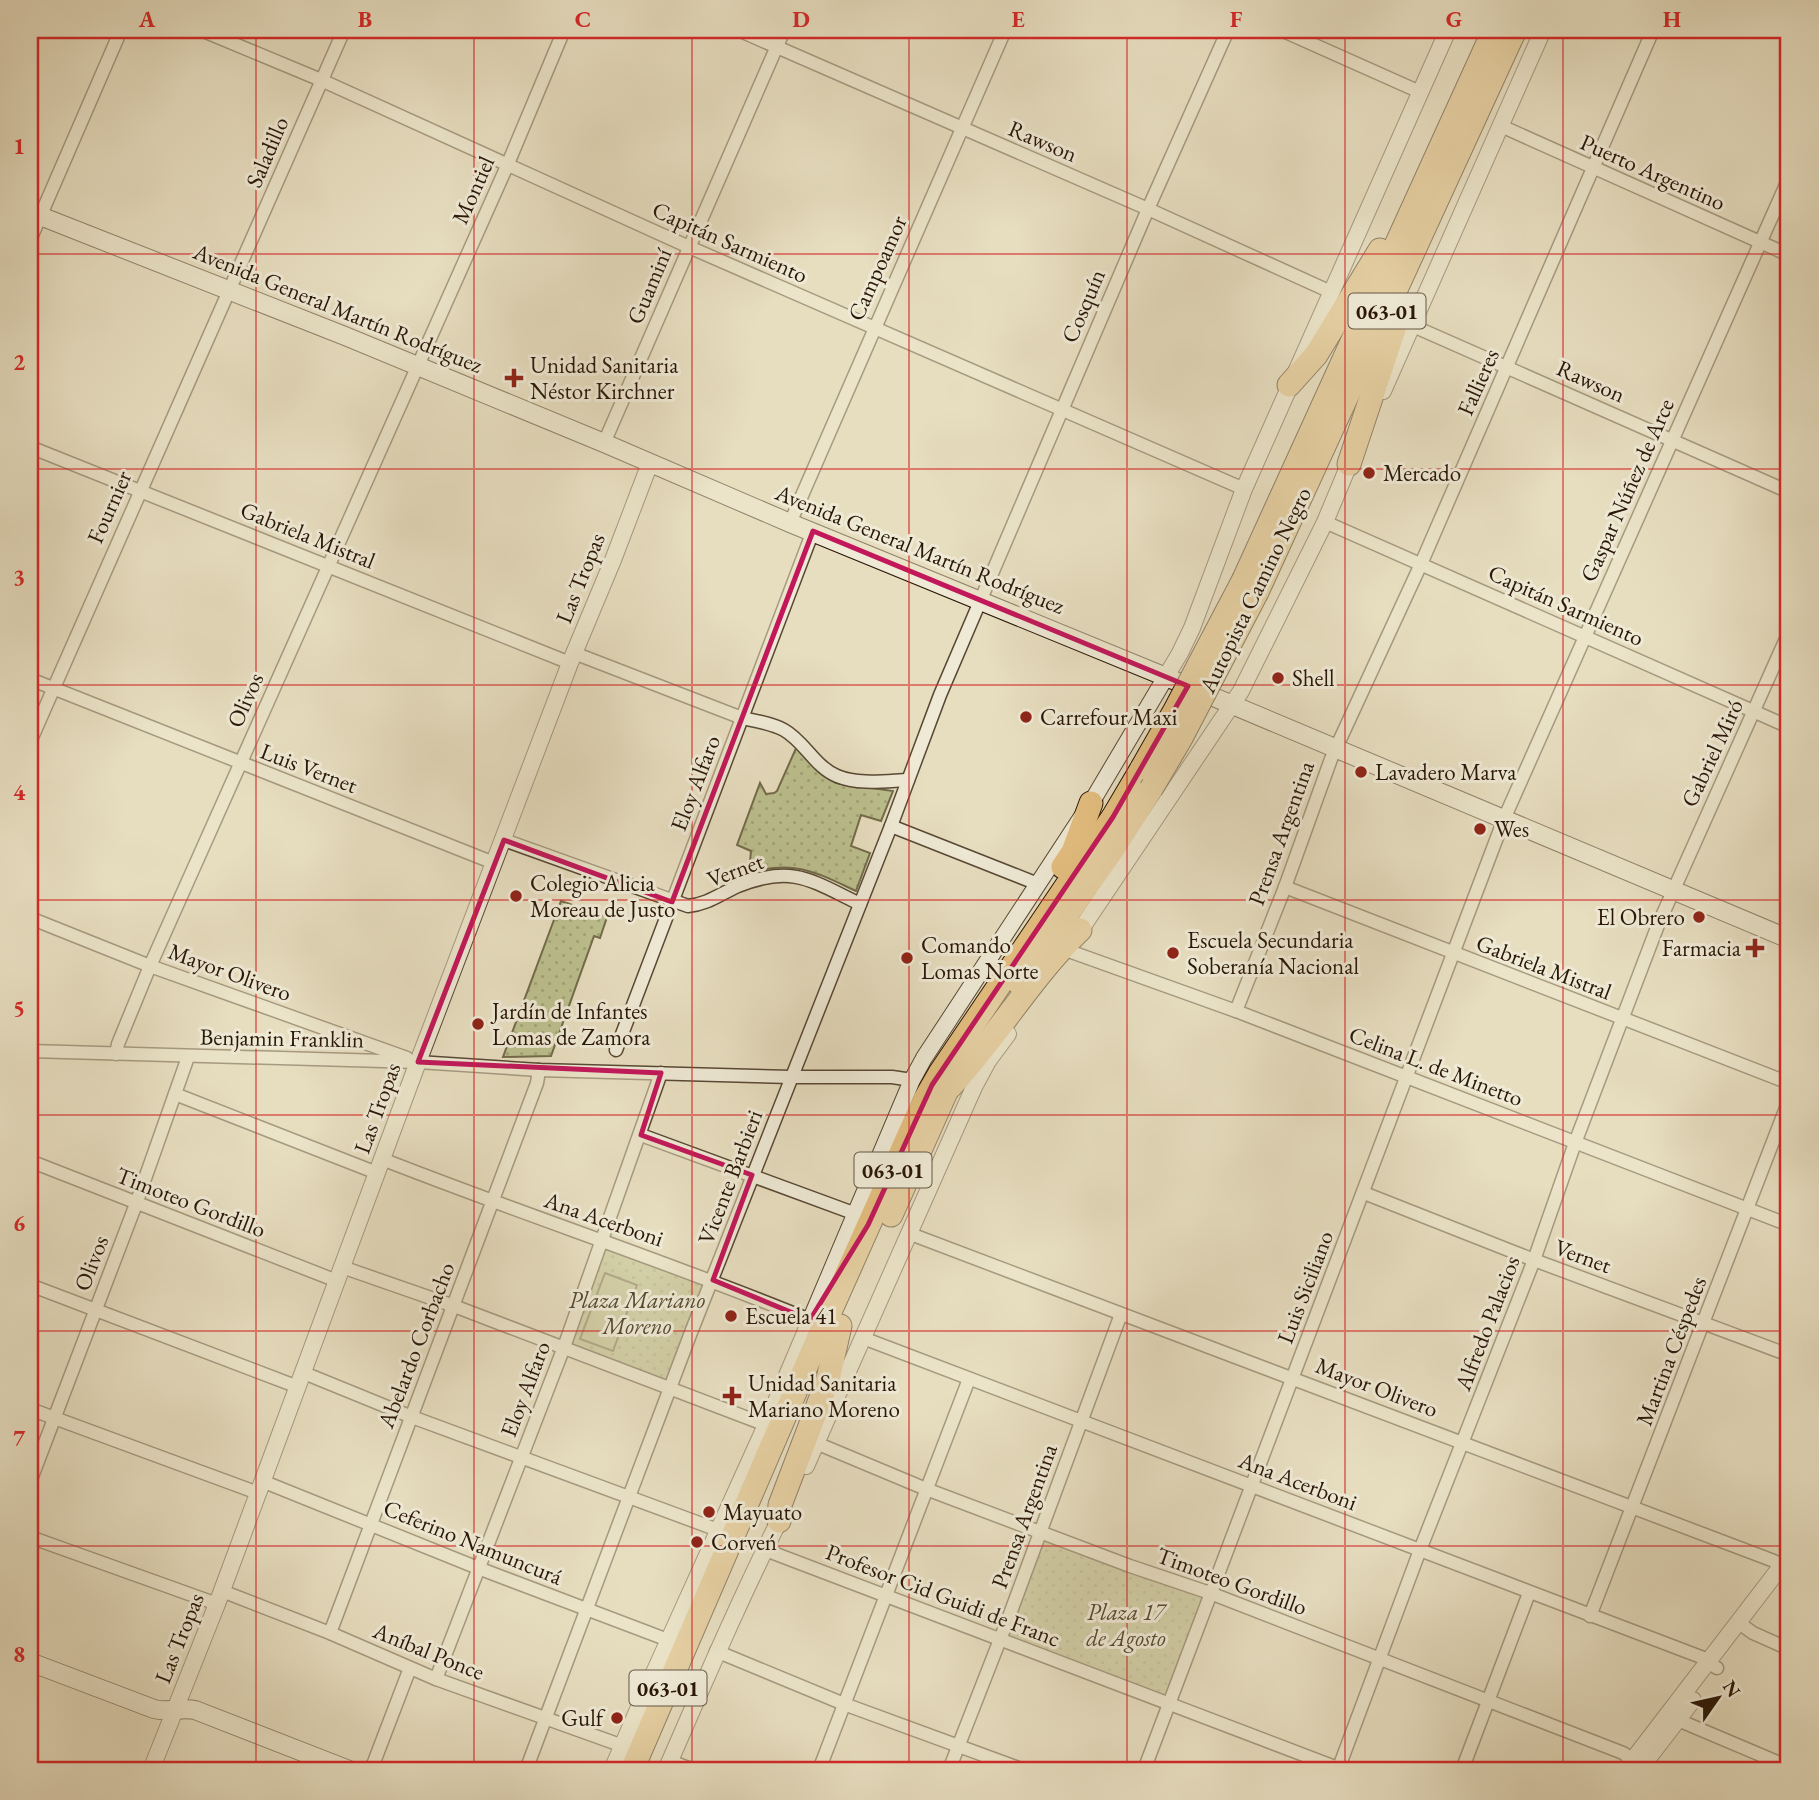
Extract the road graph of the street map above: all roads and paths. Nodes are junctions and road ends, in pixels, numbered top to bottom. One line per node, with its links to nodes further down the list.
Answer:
1 (121, 30): 26 (street)
2 (201, 30): 16 (street, Capitán Sarmiento)
3 (344, 30): 16 (street, Saladillo)
4 (564, 30): 21 (street, Montiel)
5 (738, 30): 15 (street, Rawson)
6 (784, 30): 15 (street, Guaminí)
7 (1004, 30): 20 (street, Campoamor)
8 (1228, 30): 25 (street, Cosquín)
9 (1281, 30): 17 (street)
10 (1448, 30): 17 (street)
11 (1494, 30): 22 (highway, Autopista Camino Negro / 063-01)
12 (1515, 30): 18 (highway, Autopista Camino Negro / 063-01)
13 (1543, 30): 19 (street)
14 (1653, 30): 23 (street, Fallieres)
15 (776, 47): 20 (street, Rawson); 29 (street, Guaminí)
16 (321, 80): 21 (street, Capitán Sarmiento); 31 (street, Saladillo)
17 (1420, 92): 32 (street)
18 (1477, 116): 43 (highway); 52 (highway, Autopista Camino Negro / 063-01)
19 (1500, 126): 23 (street, Puerto Argentino); 33 (street)
20 (962, 129): 25 (street, Rawson); 34 (street, Campoamor)
21 (507, 166): 29 (street, Capitán Sarmiento); 35 (street, Montiel)
22 (1431, 167): 37 (highway); 52 (highway, Autopista Camino Negro / 063-01)
23 (1593, 169): 28 (street, Puerto Argentino); 36 (street, Fallieres)
24 (1789, 178): 28 (street, Gaspar Núñez de Arce)
25 (1148, 209): 32 (street, Rawson); 38 (street, Cosquín)
26 (35, 214): 27 (street); 31 (main road, Avenida General Martín Rodríguez)
27 (30, 240)
28 (1760, 242): 30 (street, Puerto Argentino); 39 (street, Gaspar Núñez de Arce)
29 (689, 247): 34 (street, Capitán Sarmiento); 40 (street, Guaminí)
30 (1789, 255)
31 (230, 290): 35 (main road, Avenida General Martín Rodríguez); 45 (street, Fournier)
32 (1331, 292): 37 (street)
33 (1413, 326): 36 (street, Rawson); 43 (street)
34 (874, 327): 38 (street, Capitán Sarmiento); 48 (street, Campoamor)
35 (417, 366): 40 (main road, Avenida General Martín Rodríguez); 51 (street, Olivos)
36 (1508, 367): 39 (street, Rawson); 50 (street, Fallieres)
37 (1289, 385): 44 (street)
38 (1061, 411): 44 (street, Capitán Sarmiento); 53 (street, Cosquín)
39 (1671, 440): 46 (street, Rawson); 55 (street, Gaspar Núñez de Arce)
40 (604, 443): 42 (main road, Avenida General Martín Rodríguez)
41 (30, 447): 45 (street, Gabriela Mistral)
42 (650, 463): 48 (main road, Avenida General Martín Rodríguez); 56 (street, Las Tropas)
43 (1349, 464): 47 (street)
44 (1244, 489): 57 (street)
45 (139, 491): 51 (street, Gabriela Mistral); 59 (street, Fournier)
46 (1789, 492)
47 (1325, 522): 50 (street, Capitán Sarmiento); 60 (street)
48 (790, 523): 49 (main road, Avenida General Martín Rodríguez)
49 (813, 531): 53 (main road, Avenida General Martín Rodríguez); 62 (street, Eloy Alfaro)
50 (1421, 564): 55 (street, Capitán Sarmiento); 65 (street, Fallieres)
51 (328, 566): 56 (street, Gabriela Mistral); 66 (street, Olivos)
52 (1250, 585): 67 (highway, Autopista Camino Negro / 063-01, bridge)
53 (979, 600): 57 (main road, Avenida General Martín Rodríguez); 68 (street, Vicente Barbieri)
54 (1789, 632): 61 (street, Gabriel Miró)
55 (1586, 636): 61 (street, Capitán Sarmiento); 70 (street, Gaspar Núñez de Arce)
56 (572, 658): 62 (street, Gabriela Mistral); 72 (street, Las Tropas)
57 (1166, 677): 60 (main road, Avenida General Martín Rodríguez); 69 (street)
58 (30, 679): 59 (street, Luis Vernet)
59 (53, 689): 64 (street, Fournier); 66 (street, Luis Vernet)
60 (1233, 705): 65 (main road, Avenida General Martín Rodríguez); 80 (street)
61 (1754, 713): 63 (street, Capitán Sarmiento); 76 (street, Gabriel Miró)
62 (742, 718): 68 (street, Gabriela Mistral); 77 (street, Eloy Alfaro)
63 (1789, 727)
64 (30, 742)
65 (1336, 748): 70 (main road, Avenida General Martín Rodríguez); 75 (street, Prensa Argentina)
66 (240, 763): 73 (street, Luis Vernet); 84 (street, Olivos)
67 (1146, 778): 87 (highway, Autopista Camino Negro / 063-01); 99 (highway, Autopista Camino Negro / 063-01)
68 (908, 780): 71 (street, Vicente Barbieri)
69 (1091, 803): 74 (street); 87 (highway)
70 (1504, 819): 76 (main road, Avenida General Martín Rodríguez); 83 (street, Luis Siciliano)
71 (891, 826): 74 (street); 78 (street, Vicente Barbieri)
72 (504, 840): 73 (street, Las Tropas); 77 (street, Vernet)
73 (494, 863): 92 (street, Las Tropas)
74 (1038, 884): 97 (street)
75 (1285, 887): 83 (street, Gabriela Mistral); 85 (street, Prensa Argentina)
76 (1672, 890): 81 (main road, Avenida General Martín Rodríguez); 86 (street, Alfredo Palacios)
77 (672, 902): 78 (street, Vernet); 88 (street, Eloy Alfaro)
78 (860, 904): 95 (street, Vicente Barbieri)
79 (30, 918): 84 (street, Mayor Olivero)
80 (1080, 930): 82 (street); 99 (highway)
81 (1789, 939)
82 (1066, 950): 85 (street, Celina L. de Minetto); 113 (street)
83 (1453, 954): 86 (street, Gabriela Mistral); 96 (street, Luis Siciliano)
84 (150, 966): 90 (street, Olivos); 92 (street, Mayor Olivero)
85 (1236, 1011): 96 (street, Celina L. de Minetto)
86 (1623, 1020): 98 (street, Gabriela Mistral); 103 (street, Alfredo Palacios)
87 (971, 1027): 111 (highway, Autopista Camino Negro / 063-01)
88 (616, 1050)
89 (30, 1051): 90 (street, Benjamin Franklin)
90 (117, 1054): 91 (street, Benjamin Franklin)
91 (188, 1057): 92 (street, Benjamin Franklin); 100 (street, Olivos)
92 (418, 1062): 93 (street, Benjamin Franklin); 105 (street, Las Tropas)
93 (539, 1070): 94 (street, Benjamin Franklin); 108 (street, Abelardo Corbacho)
94 (661, 1073): 95 (street, Benjamin Franklin); 102 (street, Eloy Alfaro)
95 (791, 1077): 97 (street, Benjamin Franklin); 106 (street, Vicente Barbieri)
96 (1406, 1077): 103 (street, Celina L. de Minetto); 107 (street, Luis Siciliano)
97 (912, 1080): 111 (street)
98 (1789, 1083)
99 (946, 1092): 124 (highway, Autopista Camino Negro / 063-01)
100 (175, 1094): 105 (street, Ana Acerboni); 109 (street, Olivos)
101 (1789, 1100): 110 (street, Martina Céspedes)
102 (641, 1135): 106 (street); 114 (street, Eloy Alfaro)
103 (1575, 1143): 110 (street, Celina L. de Minetto); 115 (street, Alfredo Palacios)
104 (30, 1161): 109 (street, Timoteo Gordillo)
105 (380, 1166): 108 (street, Ana Acerboni); 116 (street, Las Tropas)
106 (752, 1175): 111 (street); 117 (street, Vicente Barbieri)
107 (1364, 1193): 115 (street, Vernet); 128 (street, Luis Siciliano)
108 (492, 1202): 114 (street, Ana Acerboni); 119 (street, Abelardo Corbacho)
109 (136, 1204): 116 (street, Timoteo Gordillo); 120 (street, Olivos)
110 (1746, 1209): 112 (street, Celina L. de Minetto); 123 (street, Martina Céspedes)
111 (862, 1219): 122 (highway); 188 (highway, Autopista Camino Negro / 063-01)
112 (1789, 1225)
113 (908, 1233): 121 (street, Mayor Olivero); 125 (street)
114 (602, 1240): 117 (street, Ana Acerboni); 126 (street, Eloy Alfaro)
115 (1534, 1261): 123 (street, Vernet); 137 (street, Alfredo Palacios)
116 (339, 1274): 119 (street, Timoteo Gordillo); 130 (street, Las Tropas)
117 (713, 1280): 122 (street, Ana Acerboni); 131 (street, Vicente Barbieri)
118 (30, 1285): 120 (street)
119 (454, 1306): 126 (street, Timoteo Gordillo); 133 (street, Abelardo Corbacho)
120 (96, 1310): 130 (street); 134 (street, Olivos)
121 (1121, 1314): 128 (street, Mayor Olivero); 135 (street, Prensa Argentina)
122 (810, 1320): 136 (street)
123 (1705, 1324): 127 (street, Vernet); 145 (street, Martina Céspedes)
124 (840, 1326): 146 (highway); 189 (highway, Autopista Camino Negro / 063-01)
125 (863, 1338): 129 (street, Ana Acerboni); 138 (street)
126 (564, 1347): 131 (street, Timoteo Gordillo); 139 (street, Eloy Alfaro)
127 (1789, 1355)
128 (1293, 1377): 137 (street, Mayor Olivero); 141 (street, Luis Siciliano)
129 (970, 1379): 135 (street, Ana Acerboni); 143 (street)
130 (301, 1380): 133 (street); 142 (street, Las Tropas)
131 (671, 1389): 136 (street, Timoteo Gordillo); 144 (street, Vicente Barbieri)
132 (30, 1409): 134 (street, Ceferino Namuncurá)
133 (412, 1417): 139 (street); 147 (street, Abelardo Corbacho)
134 (55, 1418): 140 (street, Olivos); 142 (street, Ceferino Namuncurá)
135 (1082, 1421): 141 (street, Ana Acerboni); 149 (street, Prensa Argentina)
136 (766, 1425): 148 (street)
137 (1462, 1442): 145 (street, Mayor Olivero); 152 (street, Alfredo Palacios)
138 (816, 1443): 143 (street, Timoteo Gordillo); 146 (street)
139 (522, 1458): 144 (street); 154 (street, Eloy Alfaro)
140 (30, 1482)
141 (1252, 1485): 152 (street, Ana Acerboni); 155 (street, Luis Siciliano)
142 (260, 1487): 147 (street, Ceferino Namuncurá); 158 (street, Las Tropas)
143 (926, 1489): 149 (street, Timoteo Gordillo); 157 (street)
144 (629, 1497): 148 (street); 159 (street, Vicente Barbieri)
145 (1633, 1508): 153 (street, Mayor Olivero); 160 (street, Martina Céspedes)
146 (779, 1521): 151 (street)
147 (370, 1523): 154 (street, Ceferino Namuncurá); 162 (street, Abelardo Corbacho)
148 (718, 1530): 164 (street)
149 (1041, 1532): 155 (street, Timoteo Gordillo); 163 (street, Prensa Argentina)
150 (30, 1537): 158 (street, Aníbal Ponce)
151 (763, 1549): 157 (street, Profesor Cid Guidi de Franc); 166 (street)
152 (1420, 1550): 156 (street, Ana Acerboni); 167 (street, Alfredo Palacios)
153 (1787, 1566): 161 (street)
154 (478, 1568): 159 (street, Ceferino Namuncurá); 171 (street, Eloy Alfaro)
155 (1210, 1593): 167 (street, Timoteo Gordillo); 173 (street, Luis Siciliano)
156 (1529, 1593): 160 (street, Ana Acerboni); 172 (street)
157 (886, 1596): 163 (street, Profesor Cid Guidi de Franc); 174 (street)
158 (219, 1598): 162 (street, Aníbal Ponce); 175 (street, Las Tropas)
159 (586, 1609): 164 (street, Ceferino Namuncurá); 176 (street, Vicente Barbieri)
160 (1590, 1616): 169 (street, Ana Acerboni)
161 (1743, 1626): 165 (street); 169 (street)
162 (330, 1633): 170 (street, Aníbal Ponce)
163 (1000, 1639): 173 (street, Profesor Cid Guidi de Franc); 179 (street, Prensa Argentina)
164 (668, 1640): 178 (street)
165 (1789, 1649)
166 (716, 1651): 174 (street); 180 (street)
167 (1381, 1659): 172 (street, Timoteo Gordillo); 195 (street, Alfredo Palacios)
168 (30, 1662): 175 (main road)
169 (1712, 1665): 177 (street); 181 (street)
170 (410, 1668): 171 (street, Aníbal Ponce); 185 (street)
171 (436, 1679): 176 (street, Aníbal Ponce)
172 (1489, 1701): 181 (street, Timoteo Gordillo); 196 (street)
173 (1168, 1703): 194 (street, Luis Siciliano); 195 (street, Profesor Cid Guidi de Franc)
174 (844, 1704): 179 (street); 191 (street)
175 (174, 1711): 183 (street, Las Tropas); 184 (main road)
176 (546, 1718): 178 (street, Aníbal Ponce); 186 (street, Vicente Barbieri)
177 (1678, 1720): 181 (street); 182 (street)
178 (623, 1745): 187 (street)
179 (959, 1745): 192 (street, Prensa Argentina); 193 (street)
180 (668, 1766): 190 (street)
181 (1632, 1767)
182 (1789, 1767)
183 (151, 1770)
184 (349, 1770)
185 (371, 1770)
186 (526, 1770)
187 (612, 1770)
188 (632, 1770)
189 (647, 1770)
190 (694, 1770)
191 (819, 1770)
192 (949, 1770)
193 (1024, 1770)
194 (1143, 1770)
195 (1340, 1770)
196 (1462, 1770)

